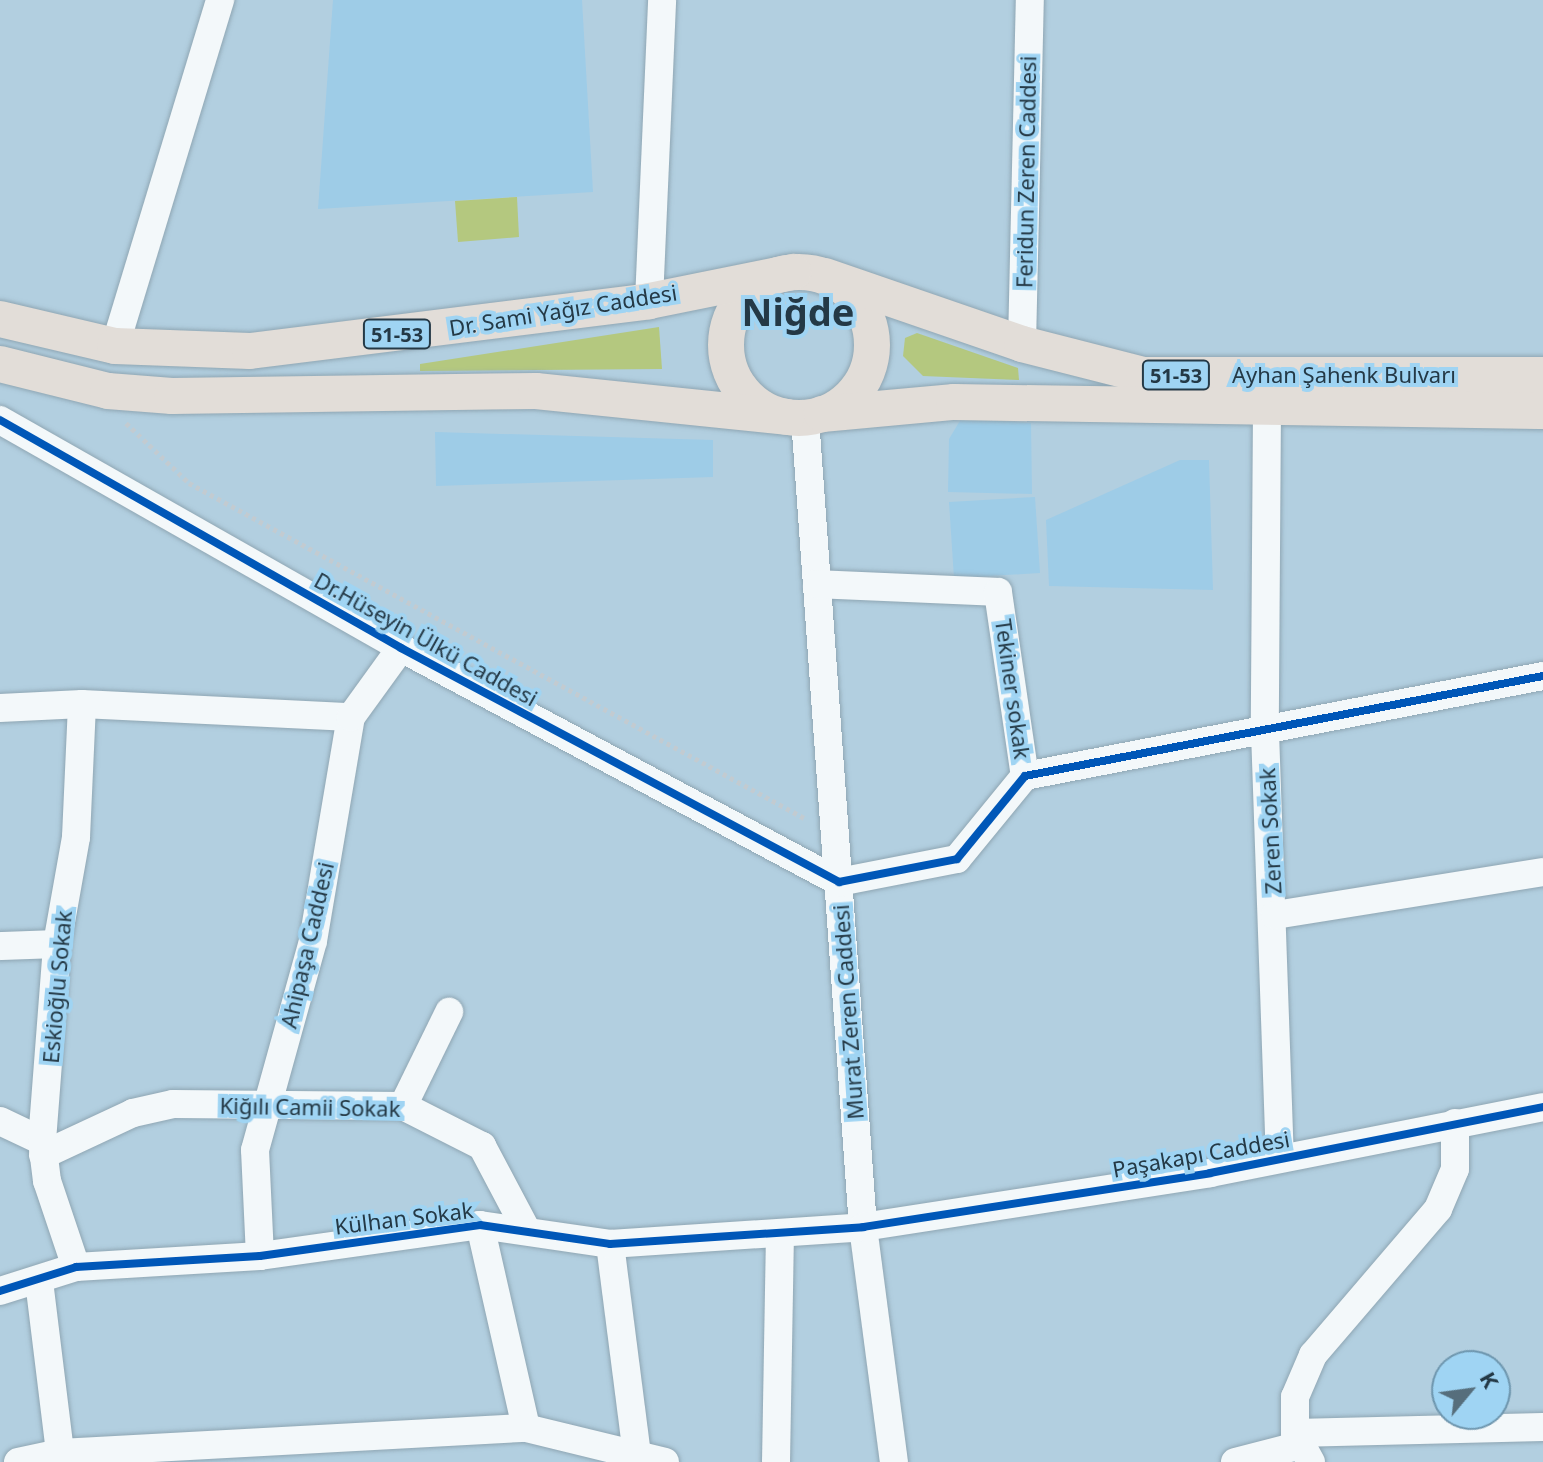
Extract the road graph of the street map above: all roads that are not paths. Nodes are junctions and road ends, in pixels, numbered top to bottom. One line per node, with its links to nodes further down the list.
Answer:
1 (220, 0): 8 (street)
2 (662, 0): 5 (street)
3 (1030, 0): 7 (street, Feridun Zeren Caddesi)
4 (809, 274): 5 (main road, Dr. Sami Yağız Caddesi / 51-53); 7 (main road, Ayhan Şahenk Bulvarı / 51-53); 13 (main road); 13 (main road)
5 (649, 301): 8 (main road, Dr. Sami Yağız Caddesi / 51-53)
6 (0, 319): 8 (main road, Dr. Sami Yağız Caddesi / 51-53)
7 (1022, 344): 10 (main road, Ayhan Şahenk Bulvarı / 51-53)
8 (115, 346)
9 (0, 364): 13 (main road, 51-53)
10 (1543, 375)
11 (1267, 407): 12 (main road, Ayhan Şahenk Bulvarı / 51-53); 13 (main road, Ayhan Şahenk Bulvarı / 51-53); 21 (street, Zeren Sokak)
12 (1543, 411)
13 (805, 416): 15 (street, Murat Zeren Caddesi)
14 (0, 420): 16 (street, Dr.Hüseyin Ülkü Caddesi)
15 (817, 584): 22 (street, Tekiner sokak); 24 (street, Murat Zeren Caddesi)
16 (401, 648): 20 (street, Ahipaşa Caddesi); 24 (street, Dr.Hüseyin Ülkü Caddesi)
17 (1543, 676): 21 (street)
18 (82, 704): 19 (street); 20 (street); 26 (street, Eskioğlu Sokak)
19 (0, 708)
20 (351, 717): 29 (street, Ahipaşa Caddesi)
21 (1265, 732): 22 (street); 25 (street, Zeren Sokak)
22 (1025, 776): 24 (street)
23 (1543, 872): 25 (street)
24 (839, 882): 37 (street, Murat Zeren Caddesi)
25 (1275, 915): 35 (street, Zeren Sokak)
26 (57, 944): 27 (street); 34 (street, Eskioğlu Sokak)
27 (0, 946)
28 (449, 1012): 30 (street)
29 (264, 1106): 30 (street, Kiğılı Camii Sokak); 34 (street, Kiğılı Camii Sokak); 41 (street, Ahipaşa Caddesi)
30 (403, 1106): 38 (street, Kiğılı Camii Sokak)
31 (1543, 1107): 33 (street, Paşakapı Caddesi)
32 (0, 1121): 34 (street)
33 (1455, 1123): 35 (street, Paşakapı Caddesi); 47 (street)
34 (42, 1148): 42 (street, Eskioğlu Sokak)
35 (1280, 1158): 37 (street, Paşakapı Caddesi)
36 (480, 1225): 38 (street, Külhan Sokak); 41 (street, Külhan Sokak); 46 (street)
37 (863, 1227): 39 (street, Külhan Sokak); 53 (street, Murat Zeren Caddesi)
38 (527, 1231): 40 (street, Külhan Sokak)
39 (780, 1235): 40 (street, Külhan Sokak); 52 (street)
40 (610, 1244): 49 (street)
41 (260, 1256): 42 (street, Külhan Sokak)
42 (76, 1267): 43 (street, Külhan Sokak)
43 (39, 1281): 44 (street, Külhan Sokak); 48 (street)
44 (0, 1291)
45 (1543, 1427): 47 (street)
46 (526, 1428): 48 (street); 49 (street)
47 (1302, 1447): 54 (street)
48 (60, 1453): 50 (street)
49 (637, 1455): 51 (street)
50 (18, 1462)
51 (665, 1462)
52 (776, 1462)
53 (894, 1462)
54 (1235, 1462)

